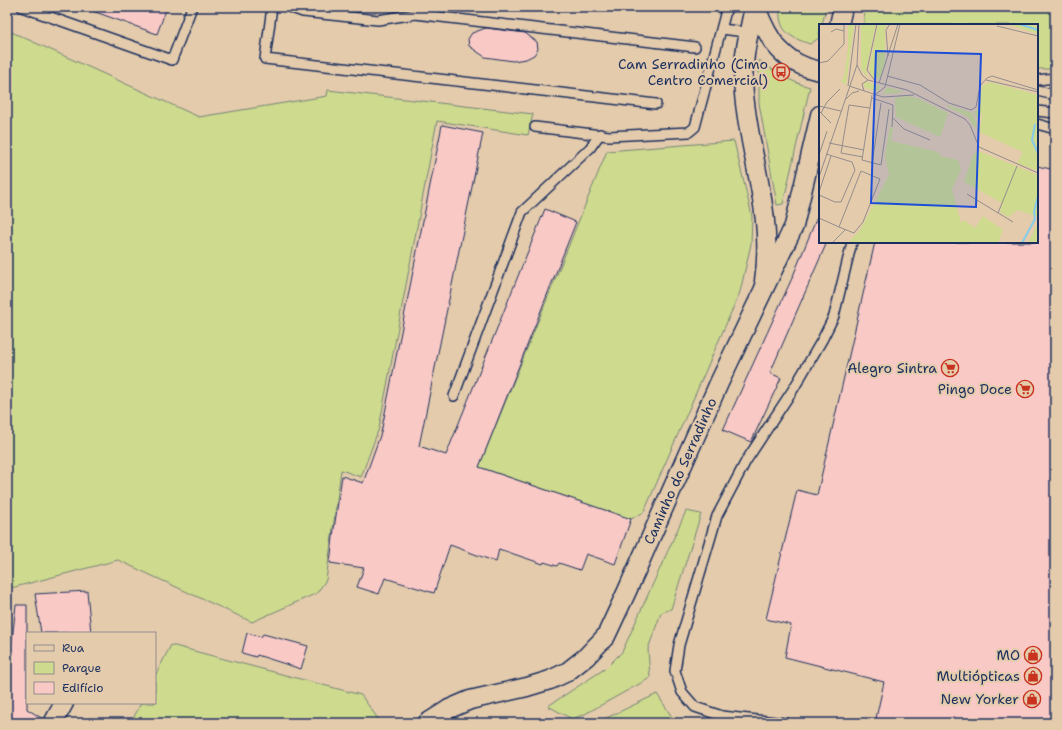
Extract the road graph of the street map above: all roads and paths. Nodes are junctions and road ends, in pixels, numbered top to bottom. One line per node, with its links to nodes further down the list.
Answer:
1 (22, 7): 2 (lane)
2 (192, 7)
3 (272, 7): 16 (lane)
4 (289, 7): 10 (lane)
5 (727, 7): 7 (lane)
6 (755, 7): 8 (street); 9 (street)
7 (722, 29): 8 (lane); 23 (lane)
8 (748, 33): 9 (lane); 25 (street)
9 (768, 35): 11 (street)
10 (695, 47)
11 (819, 71)
12 (1055, 78): 13 (lane)
13 (1038, 80)
14 (1038, 91): 15 (lane)
15 (1055, 95)
16 (656, 104)
17 (1038, 111): 18 (lane)
18 (1055, 114)
19 (819, 119): 25 (street, Caminho do Serradinho)
20 (1038, 124): 22 (lane)
21 (535, 127): 23 (lane)
22 (1055, 129)
23 (600, 134): 26 (lane)
24 (852, 243): 30 (lane)
25 (762, 294): 29 (street, Caminho do Serradinho)
26 (454, 396)
27 (63, 704): 28 (street)
28 (53, 723)
29 (427, 723)
30 (785, 723)

